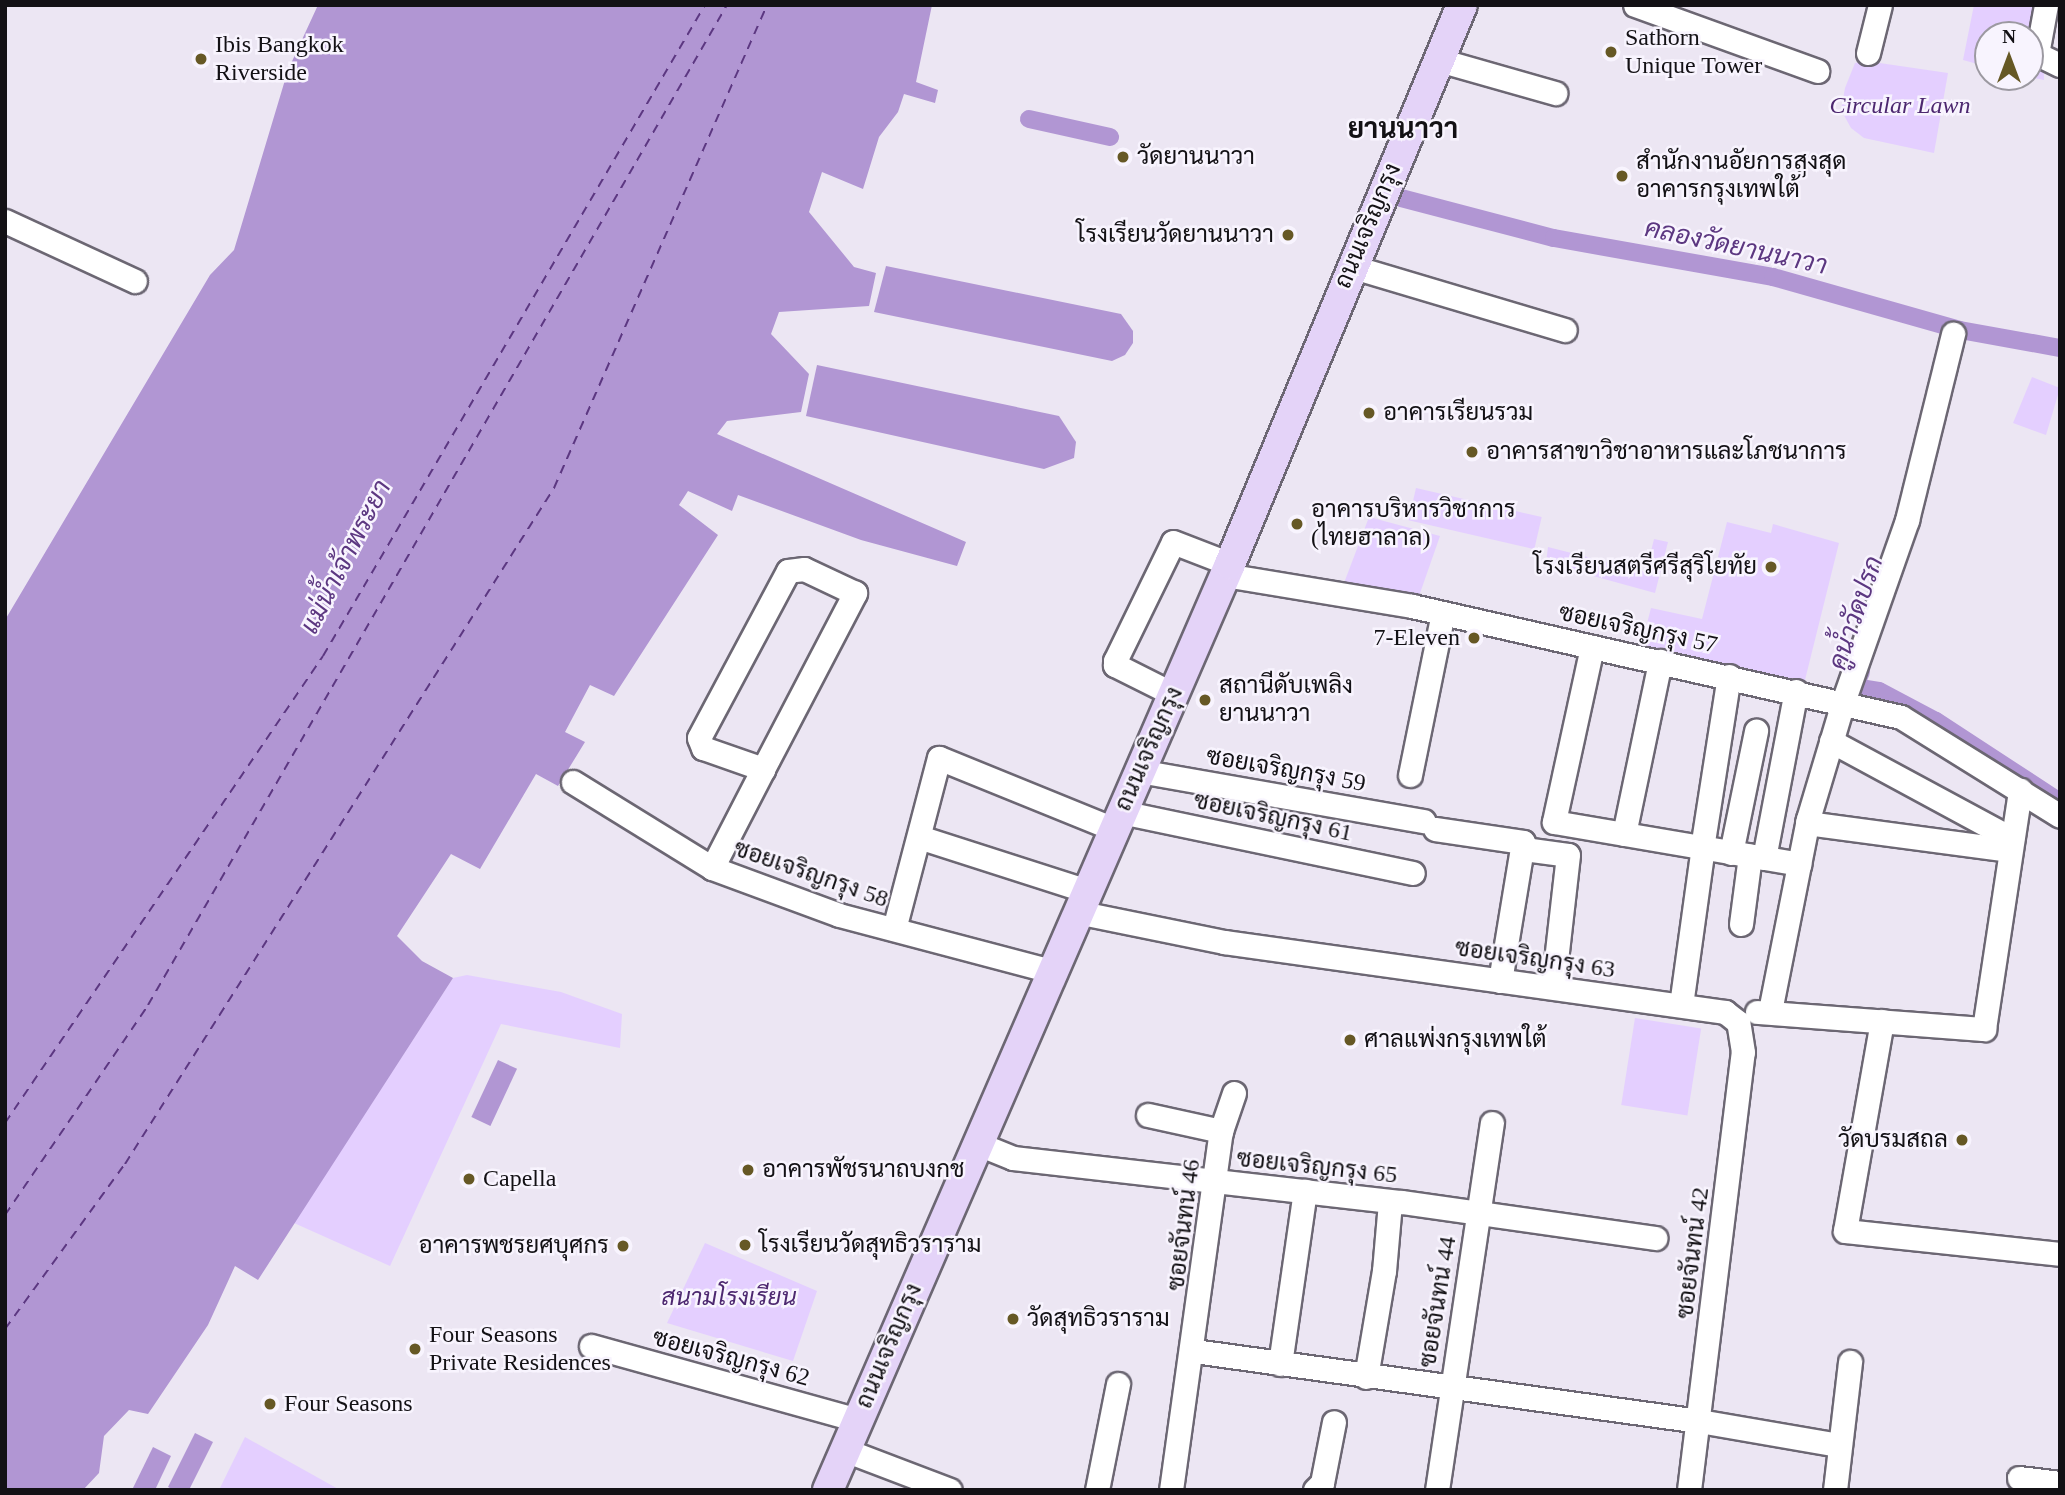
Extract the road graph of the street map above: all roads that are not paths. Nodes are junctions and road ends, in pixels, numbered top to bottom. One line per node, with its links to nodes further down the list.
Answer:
1 (1462, 5): 6 (main road, ถนนเจริญกรุง)
2 (1635, 5): 8 (street)
3 (1880, 5): 5 (street)
4 (2046, 5): 7 (street)
5 (1868, 53)
6 (1440, 60): 9 (street); 11 (main road, ถนนเจริญกรุง)
7 (2060, 65)
8 (1817, 71)
9 (1555, 93)
10 (5, 221): 12 (street)
11 (1350, 265): 13 (street); 15 (main road, ถนนเจริญกรุง)
12 (135, 281)
13 (1565, 330)
14 (1953, 334): 22 (street)
15 (1227, 569): 16 (street, ซอยเจริญกรุง 57); 21 (main road, ถนนเจริญกรุง); 21 (street, ซอยเจริญกรุง 57)
16 (1443, 613): 17 (street, ซอยเจริญกรุง 57); 27 (street)
17 (1592, 647): 18 (street, ซอยเจริญกรุง 57); 33 (street)
18 (1660, 661): 19 (street, ซอยเจริญกรุง 57); 33 (street)
19 (1730, 676): 20 (street, ซอยเจริญกรุง 57); 37 (street)
20 (1796, 691): 22 (street, ซอยเจริญกรุง 57); 38 (street)
21 (1174, 694): 26 (main road, ถนนเจริญกรุง)
22 (1843, 702): 24 (street); 29 (street, ซอยเจริญกรุง 57)
23 (1756, 731): 38 (street)
24 (1831, 741): 32 (street); 35 (street)
25 (763, 769): 25 (street); 40 (street)
26 (1139, 771): 31 (main road, ถนนเจริญกรุง); 36 (street, ซอยเจริญกรุง 59)
27 (1410, 775)
28 (573, 782): 40 (street, ซอยเจริญกรุง 58)
29 (2020, 790): 30 (street, ซอยเจริญกรุง 57); 35 (street)
30 (2060, 816)
31 (1118, 821): 34 (street, ซอยเจริญกรุง 61); 41 (street, ซอยเจริญกรุง 61); 42 (main road, ถนนเจริญกรุง)
32 (1808, 823): 35 (street); 39 (street)
33 (1624, 834): 37 (street)
34 (919, 837): 42 (street, ซอยเจริญกรุง 63); 44 (street)
35 (2011, 845): 50 (street)
36 (1524, 849): 46 (street); 47 (street)
37 (1702, 850): 38 (street); 48 (street)
38 (1748, 855): 39 (street); 43 (street)
39 (1799, 864): 49 (street)
40 (712, 867): 44 (street, ซอยเจริญกรุง 58)
41 (1413, 873)
42 (1082, 901): 45 (main road, ถนนเจริญกรุง); 46 (street, ซอยเจริญกรุง 63)
43 (1741, 924)
44 (894, 929): 45 (street, ซอยเจริญกรุง 58)
45 (1051, 971): 56 (main road, ถนนเจริญกรุง)
46 (1500, 981): 47 (street, ซอยเจริญกรุง 63)
47 (1553, 988): 48 (street, ซอยเจริญกรุง 63)
48 (1681, 1005): 51 (street, ซอยเจริญกรุง 63)
49 (1770, 1012): 50 (street); 51 (street)
50 (1882, 1021): 62 (street)
51 (1738, 1022): 71 (street, ซอยจันทน์ 42)
52 (1234, 1093): 55 (street, ซอยจันทน์ 46)
53 (1148, 1115): 55 (street)
54 (1492, 1123): 60 (street, ซอยจันทน์ 44)
55 (1221, 1131): 57 (street, ซอยจันทน์ 46)
56 (976, 1143): 57 (street, ซอยเจริญกรุง 65); 70 (main road, ถนนเจริญกรุง)
57 (1217, 1182): 58 (street, ซอยเจริญกรุง 65); 64 (street, ซอยจันทน์ 46)
58 (1305, 1191): 59 (street, ซอยเจริญกรุง 65); 66 (street)
59 (1390, 1202): 60 (street, ซอยเจริญกรุง 65); 67 (street)
60 (1479, 1214): 61 (street, ซอยเจริญกรุง 65); 69 (street, ซอยจันทน์ 44)
61 (1655, 1238)
62 (2060, 1254)
63 (591, 1346): 70 (street, ซอยเจริญกรุง 62)
64 (1194, 1351): 66 (street); 80 (street, ซอยจันทน์ 46)
65 (1850, 1362): 73 (street)
66 (1280, 1364): 67 (street)
67 (1366, 1377): 69 (street)
68 (1118, 1384): 79 (street)
69 (1450, 1388): 71 (street); 82 (street, ซอยจันทน์ 44)
70 (858, 1420): 74 (main road, ถนนเจริญกรุง)
71 (1699, 1421): 73 (street); 83 (street, ซอยจันทน์ 42)
72 (1334, 1422): 81 (street)
73 (1839, 1446): 84 (street)
74 (845, 1450): 77 (main road, ถนนเจริญกรุง); 78 (street)
75 (2019, 1478): 76 (street)
76 (2060, 1483)
77 (828, 1490)
78 (950, 1490)
79 (1097, 1490)
80 (1171, 1490)
81 (1315, 1490)
82 (1437, 1490)
83 (1689, 1490)
84 (1835, 1490)

